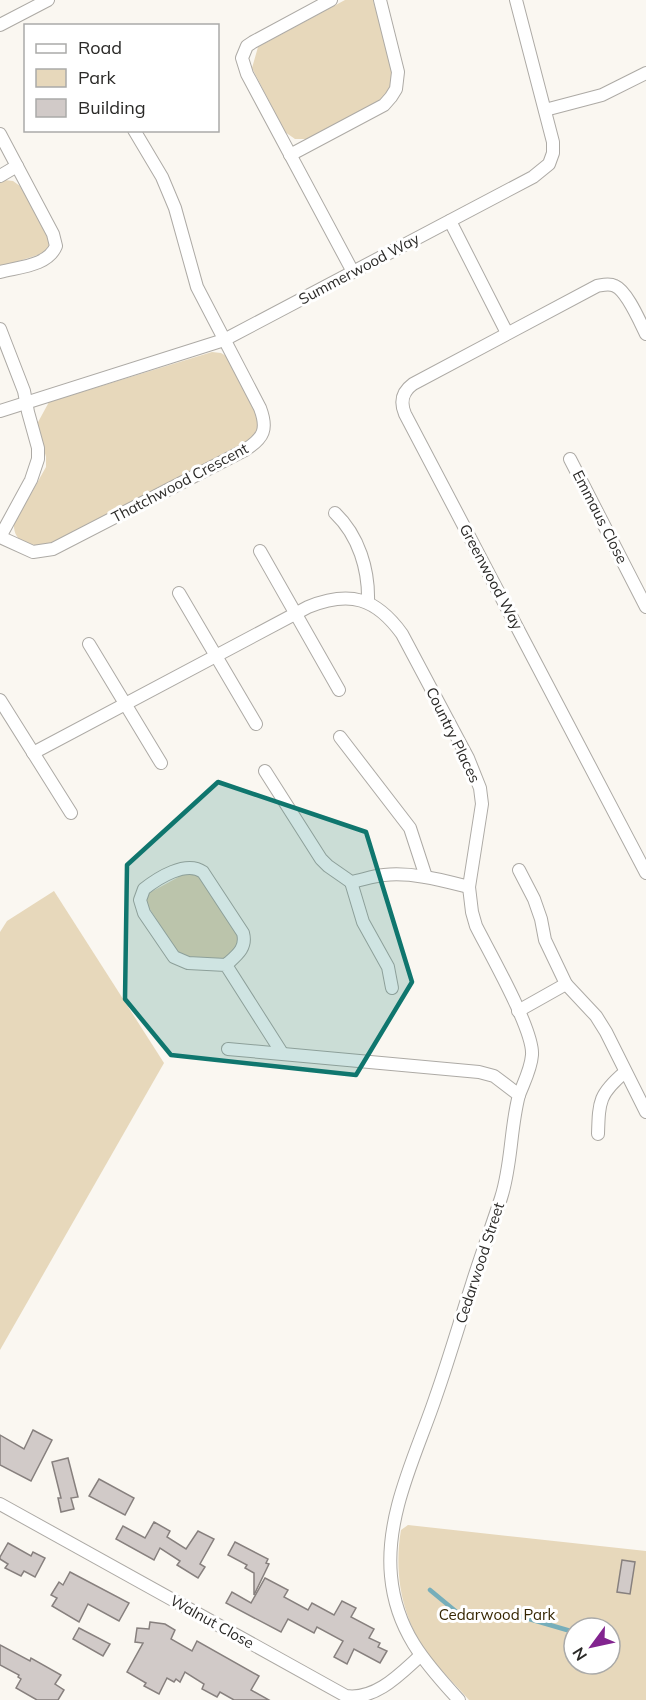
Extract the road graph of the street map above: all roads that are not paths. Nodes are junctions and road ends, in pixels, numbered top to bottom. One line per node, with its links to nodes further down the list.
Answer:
1 (48, 0): 5 (street)
2 (331, 0): 10 (street)
3 (380, 0): 10 (street)
4 (516, 0): 7 (street, Summerwood Way)
5 (0, 25)
6 (646, 74): 7 (street)
7 (545, 110): 13 (street, Summerwood Way)
8 (135, 132): 19 (street, Thatchwood Crescent)
9 (0, 134): 11 (street)
10 (290, 154): 15 (street)
11 (17, 166): 12 (street); 14 (street)
12 (0, 176)
13 (450, 221): 15 (street, Summerwood Way); 17 (street)
14 (0, 272)
15 (353, 272): 19 (street, Summerwood Way)
16 (0, 329): 20 (street)
17 (507, 333): 18 (street, Greenwood Way); 41 (street, Greenwood Way)
18 (646, 334)
19 (224, 340): 20 (street, Summerwood Way); 24 (street, Thatchwood Crescent)
20 (26, 403): 21 (street, Summerwood Way); 24 (street)
21 (0, 411)
22 (570, 459): 28 (street, Emmaus Close)
23 (334, 513): 27 (street)
24 (0, 537)
25 (260, 551): 29 (street)
26 (179, 593): 31 (street)
27 (368, 602): 29 (street); 46 (street, Country Places)
28 (646, 607)
29 (295, 614): 31 (street); 32 (street)
30 (89, 644): 34 (street)
31 (215, 656): 34 (street); 35 (street)
32 (339, 690)
33 (0, 700): 37 (street)
34 (125, 704): 37 (street); 38 (street)
35 (256, 724)
36 (340, 737): 44 (street)
37 (33, 753): 40 (street)
38 (161, 763)
39 (265, 771): 45 (street)
40 (71, 813)
41 (642, 857): 43 (street, Greenwood Way)
42 (519, 870): 48 (street)
43 (646, 873)
44 (426, 877): 45 (street); 46 (street)
45 (351, 882): 49 (street)
46 (469, 887): 50 (street, Country Places)
47 (226, 964): 47 (street); 53 (street)
48 (566, 984): 50 (street); 54 (street)
49 (392, 988)
50 (518, 1011): 51 (street, Country Places)
51 (530, 1039): 55 (street, Cedarwood Street)
52 (228, 1049): 53 (street)
53 (282, 1053): 55 (street)
54 (625, 1072): 56 (street); 57 (street)
55 (519, 1095): 59 (street, Cedarwood Street)
56 (646, 1112)
57 (598, 1134)
58 (0, 1504): 59 (street, Walnut Close)
59 (420, 1656): 60 (street, Cedarwood Street)
60 (459, 1700)

